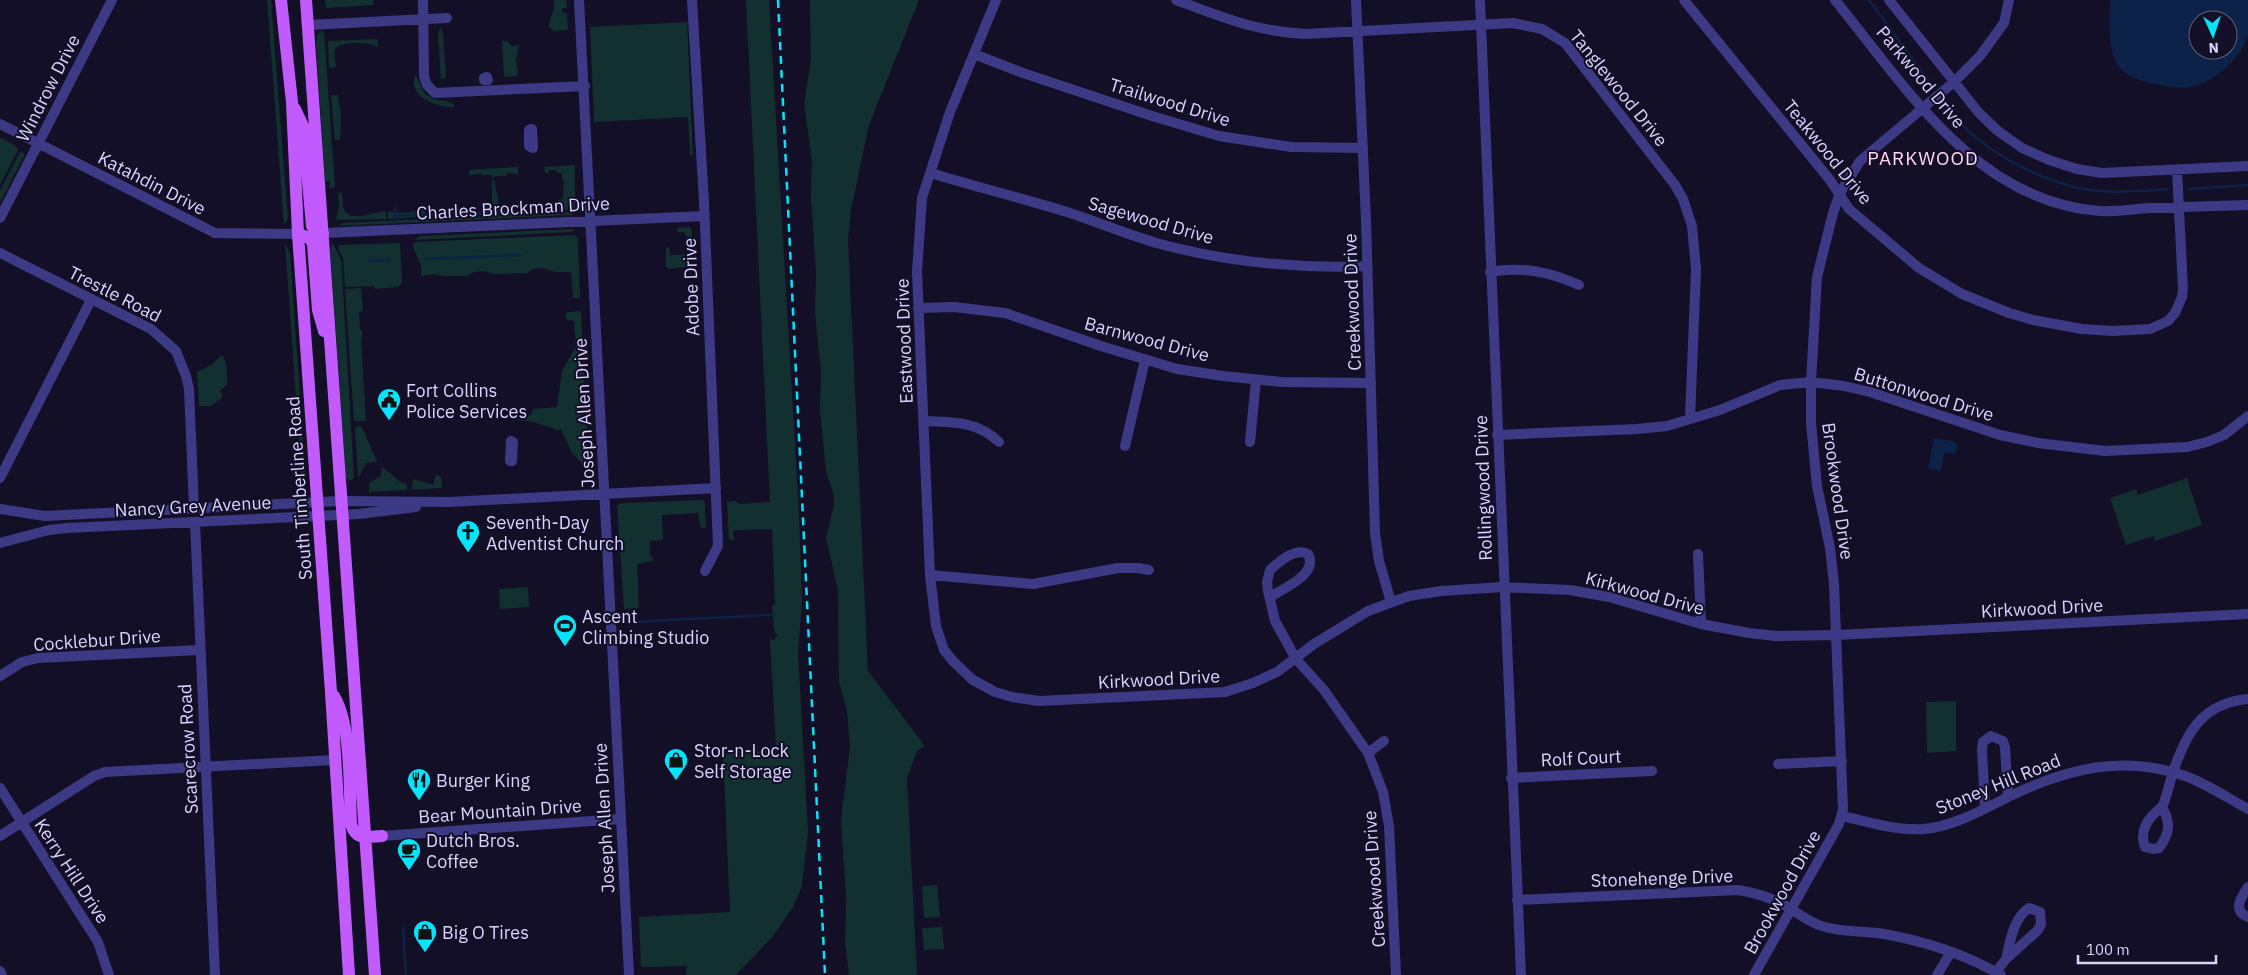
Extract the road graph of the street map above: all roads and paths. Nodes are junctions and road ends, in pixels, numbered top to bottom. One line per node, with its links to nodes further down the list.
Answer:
1 (112, 0): 26 (street, Windrow Drive)
2 (281, 0): 23 (main road, South Timberline Road)
3 (306, 0): 18 (main road)
4 (422, 0): 16 (street)
5 (579, 0): 22 (street, Joseph Allen Drive)
6 (692, 0): 34 (street, Adobe Drive)
7 (996, 0): 20 (street, Eastwood Drive)
8 (1176, 0): 19 (street, Tanglewood Drive)
9 (1356, 0): 19 (street, Creekwood Drive)
10 (1480, 0): 17 (street, Rollingwood Drive)
11 (1684, 0): 31 (street, Teakwood Drive)
12 (1835, 0): 24 (street, Parkwood Drive)
13 (1889, 0): 21 (street, Parkwood Drive)
14 (2009, 0): 21 (street, Brookwood Drive)
15 (447, 18): 16 (street)
16 (423, 19): 18 (street); 22 (street)
17 (1481, 24): 19 (street, Tanglewood Drive); 41 (street, Rollingwood Drive); 51 (street, Tanglewood Drive)
18 (308, 25): 37 (main road)
19 (1357, 31): 27 (street, Creekwood Drive)
20 (974, 54): 27 (street, Trailwood Drive); 30 (street, Eastwood Drive)
21 (1951, 84): 24 (street, Brookwood Drive); 29 (street, Parkwood Drive)
22 (585, 86): 36 (street, Joseph Allen Drive)
23 (292, 102): 37 (main road); 38 (main road, South Timberline Road)
24 (1926, 105): 31 (street, Brookwood Drive); 33 (street, Parkwood Drive)
25 (0, 124): 26 (street, Katahdin Drive)
26 (38, 144): 35 (street, Windrow Drive); 38 (street, Katahdin Drive)
27 (1363, 148): 40 (street, Creekwood Drive)
28 (2248, 166): 29 (street, Parkwood Drive)
29 (2177, 170): 33 (street, Teakwood Drive)
30 (931, 173): 40 (street, Sagewood Drive); 44 (street, Eastwood Drive)
31 (1840, 193): 33 (street, Teakwood Drive); 48 (street, Brookwood Drive)
32 (2248, 205): 33 (street, Parkwood Drive)
33 (2179, 207)
34 (704, 216): 36 (street, Charles Brockman Drive); 58 (street, Adobe Drive)
35 (0, 218)
36 (590, 221): 37 (street, Charles Brockman Drive); 59 (street, Joseph Allen Drive)
37 (323, 233): 45 (main road)
38 (298, 234): 45 (main road); 61 (main road, South Timberline Road)
39 (0, 253): 43 (street, Trestle Road)
40 (1367, 266): 49 (street, Creekwood Drive)
41 (1490, 272): 42 (street); 53 (street, Rollingwood Drive)
42 (1579, 285)
43 (91, 300): 57 (street); 63 (street, Trestle Road)
44 (918, 308): 46 (street, Barnwood Drive); 52 (street, Eastwood Drive)
45 (330, 350): 60 (main road)
46 (1145, 360): 47 (street, Barnwood Drive); 56 (street)
47 (1256, 380): 49 (street, Barnwood Drive); 55 (street)
48 (1811, 382): 50 (street, Buttonwood Drive); 51 (street, Buttonwood Drive); 78 (street, Brookwood Drive)
49 (1371, 383): 75 (street, Creekwood Drive)
50 (2248, 416)
51 (1690, 419): 53 (street, Buttonwood Drive)
52 (924, 421): 54 (street); 72 (street, Eastwood Drive)
53 (1497, 435): 73 (street, Rollingwood Drive)
54 (999, 442)
55 (1250, 442)
56 (1125, 446)
57 (0, 478)
58 (716, 488): 59 (street, Nancy Grey Avenue); 71 (street, Adobe Drive)
59 (604, 494): 62 (street, Nancy Grey Avenue); 100 (street, Joseph Allen Drive)
60 (340, 501): 61 (street, Nancy Grey Avenue); 62 (street, Nancy Grey Avenue); 65 (main road)
61 (317, 502): 63 (street, Nancy Grey Avenue); 66 (main road, South Timberline Road)
62 (449, 502): 65 (street, Nancy Grey Avenue)
63 (194, 508): 64 (street, Nancy Grey Avenue)
64 (0, 509)
65 (341, 515): 66 (street, Nancy Grey Avenue); 104 (main road)
66 (318, 516): 67 (street, Nancy Grey Avenue); 83 (main road, South Timberline Road)
67 (194, 522): 68 (street, Nancy Grey Avenue); 79 (street, Scarecrow Road)
68 (0, 543)
69 (1698, 554): 77 (street)
70 (1149, 570): 72 (street)
71 (706, 571)
72 (930, 575): 82 (street, Eastwood Drive)
73 (1503, 587): 75 (street, Kirkwood Drive); 77 (street, Kirkwood Drive); 93 (street, Rollingwood Drive)
74 (1270, 597): 74 (street, Creekwood Drive); 80 (street, Creekwood Drive)
75 (1391, 602): 80 (street, Kirkwood Drive)
76 (2248, 614): 78 (street, Kirkwood Drive)
77 (1701, 624): 78 (street, Kirkwood Drive)
78 (1837, 635): 88 (street, Brookwood Drive)
79 (199, 650): 81 (street, Cocklebur Drive); 90 (street, Scarecrow Road)
80 (1296, 659): 82 (street, Kirkwood Drive); 86 (street, Creekwood Drive)
81 (0, 676)
82 (973, 680)
83 (331, 692): 87 (main road, South Timberline Road); 104 (main road)
84 (2248, 699): 92 (street)
85 (1384, 741): 86 (street)
86 (1368, 753): 119 (street, Creekwood Drive)
87 (334, 760): 90 (street); 116 (main road, South Timberline Road)
88 (1842, 761): 89 (street); 99 (street, Brookwood Drive)
89 (1778, 764)
90 (205, 766): 101 (street); 115 (street, Scarecrow Road)
91 (1652, 771): 93 (street, Rolf Court)
92 (2173, 772): 95 (street, Stoney Hill Road); 96 (street); 98 (street, Stoney Hill Road)
93 (1511, 778): 106 (street, Rollingwood Drive)
94 (0, 788): 101 (street, Kerry Hill Drive)
95 (2008, 797): 97 (street, Stoney Hill Road); 97 (street)
96 (2162, 807)
97 (1985, 808): 99 (street, Stoney Hill Road)
98 (2248, 809)
99 (1842, 816): 107 (street, Brookwood Drive)
100 (620, 819): 103 (street, Bear Mountain Drive); 118 (street, Joseph Allen Drive)
101 (22, 822): 102 (street); 114 (street, Kerry Hill Drive)
102 (0, 836)
103 (382, 836): 104 (main road)
104 (366, 837): 117 (main road)
105 (2248, 887): 108 (street)
106 (1517, 900): 107 (street, Stonehenge Drive); 120 (street, Rollingwood Drive)
107 (1791, 909): 109 (street, Stonehenge Drive); 121 (street, Brookwood Drive)
108 (2248, 917)
109 (1951, 952): 112 (street, Stonehenge Drive); 122 (street)
110 (2006, 959): 110 (street); 112 (street)
111 (0, 971): 113 (street)
112 (1998, 974)
113 (2, 975)
114 (110, 975)
115 (215, 975)
116 (349, 975)
117 (375, 975)
118 (629, 975)
119 (1396, 975)
120 (1521, 975)
121 (1754, 975)
122 (1936, 975)

